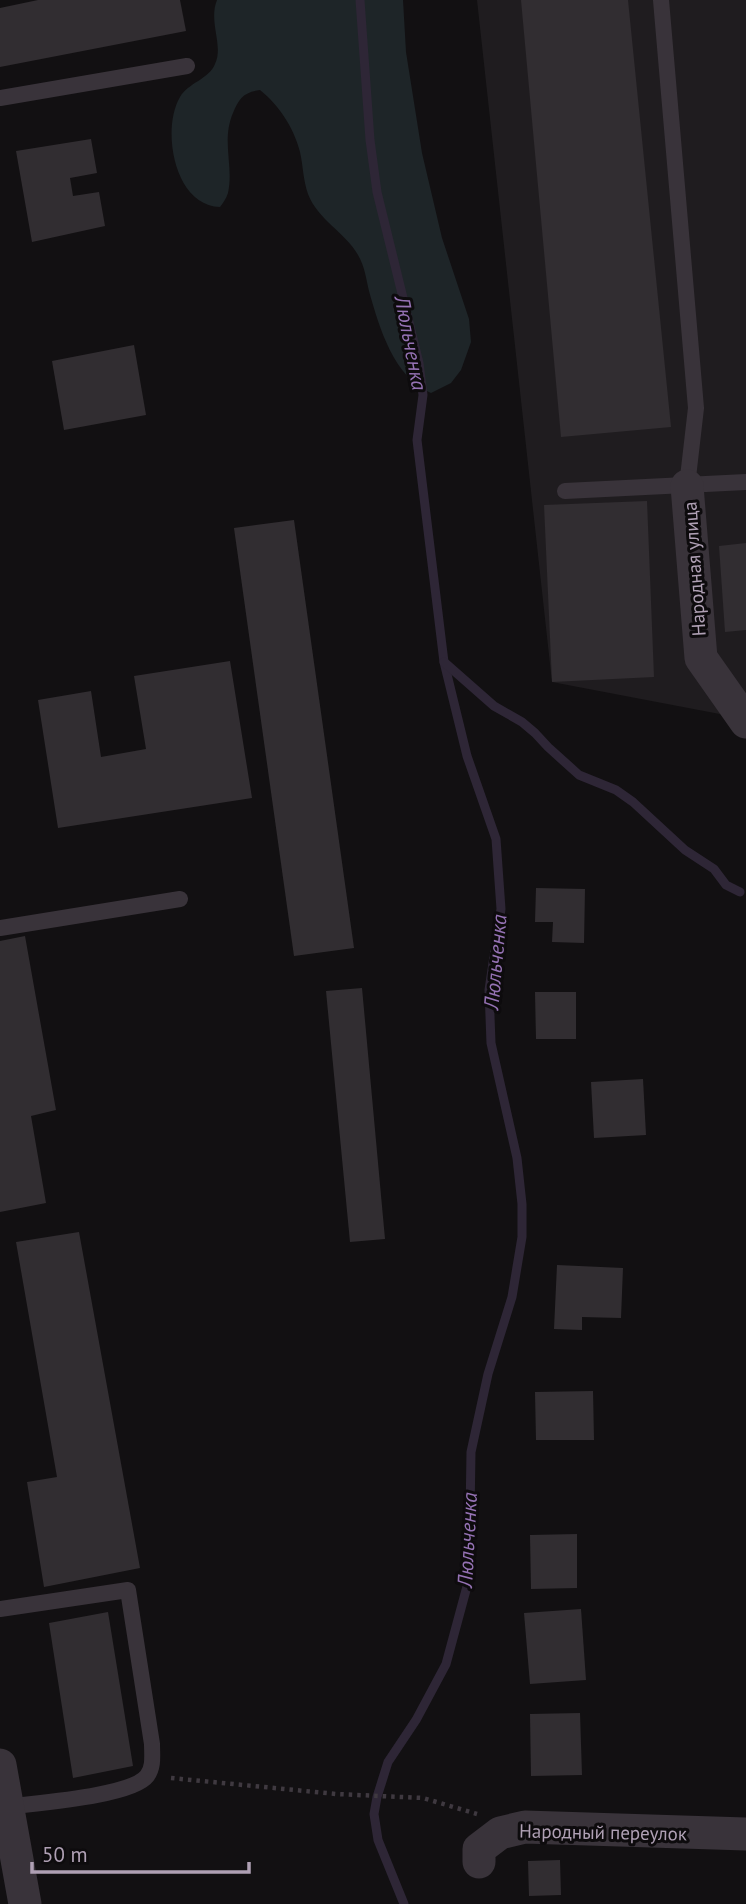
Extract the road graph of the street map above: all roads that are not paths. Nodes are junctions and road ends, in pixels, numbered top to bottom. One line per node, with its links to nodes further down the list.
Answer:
1 (661, 0): 5 (lane)
2 (187, 66): 3 (lane)
3 (0, 97)
4 (746, 482): 5 (lane)
5 (687, 486): 6 (lane); 7 (street, Народная улица)
6 (565, 491)
7 (746, 722)
8 (180, 899): 9 (lane)
9 (0, 928)
10 (0, 1609): 12 (lane)
11 (0, 1766): 12 (street)
12 (7, 1807): 15 (street)
13 (746, 1835): 14 (street, Народный переулок)
14 (479, 1862)
15 (24, 1904)

